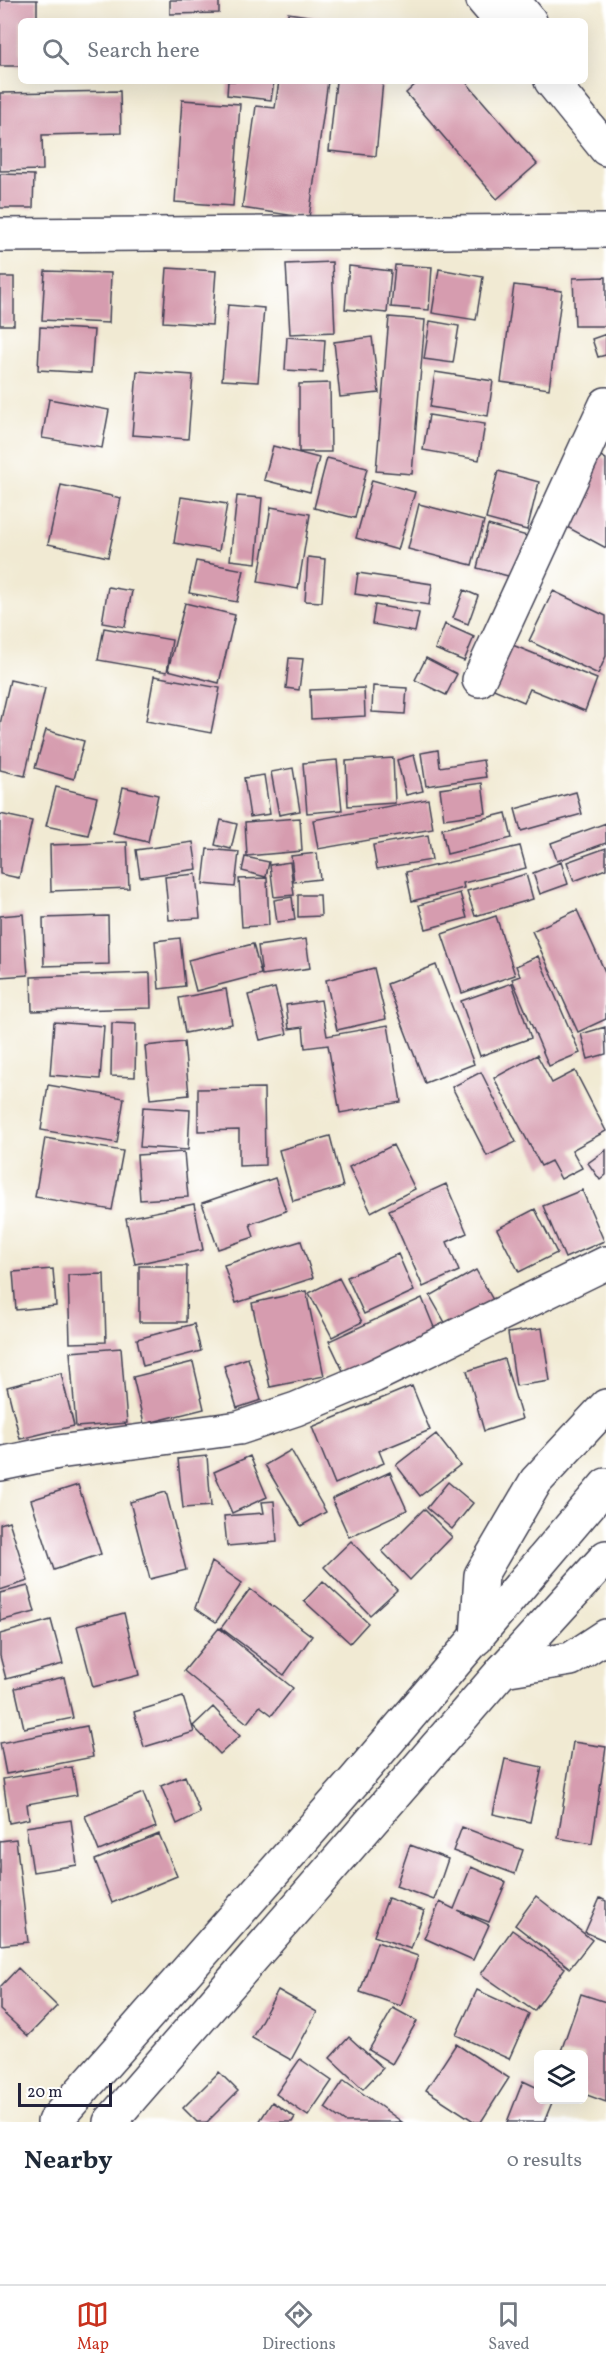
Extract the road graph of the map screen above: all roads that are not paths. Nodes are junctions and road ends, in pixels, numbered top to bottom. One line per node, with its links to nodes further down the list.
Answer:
1 (483, 0): 3 (main road)
2 (513, 0): 4 (main road)
3 (498, 18)
4 (528, 18)
5 (553, 84): 8 (main road)
6 (582, 84): 7 (main road)
7 (606, 113)
8 (606, 149)
9 (606, 231): 10 (main road)
10 (0, 235)
11 (606, 404): 12 (main road)
12 (479, 680)
13 (606, 1263): 15 (main road)
14 (606, 1406): 19 (main road)
15 (0, 1464)
16 (606, 1485): 19 (main road)
17 (606, 1557): 20 (main road)
18 (606, 1636): 20 (main road)
19 (477, 1638): 21 (main road)
20 (503, 1670): 22 (main road)
21 (54, 2122)
22 (110, 2122)

